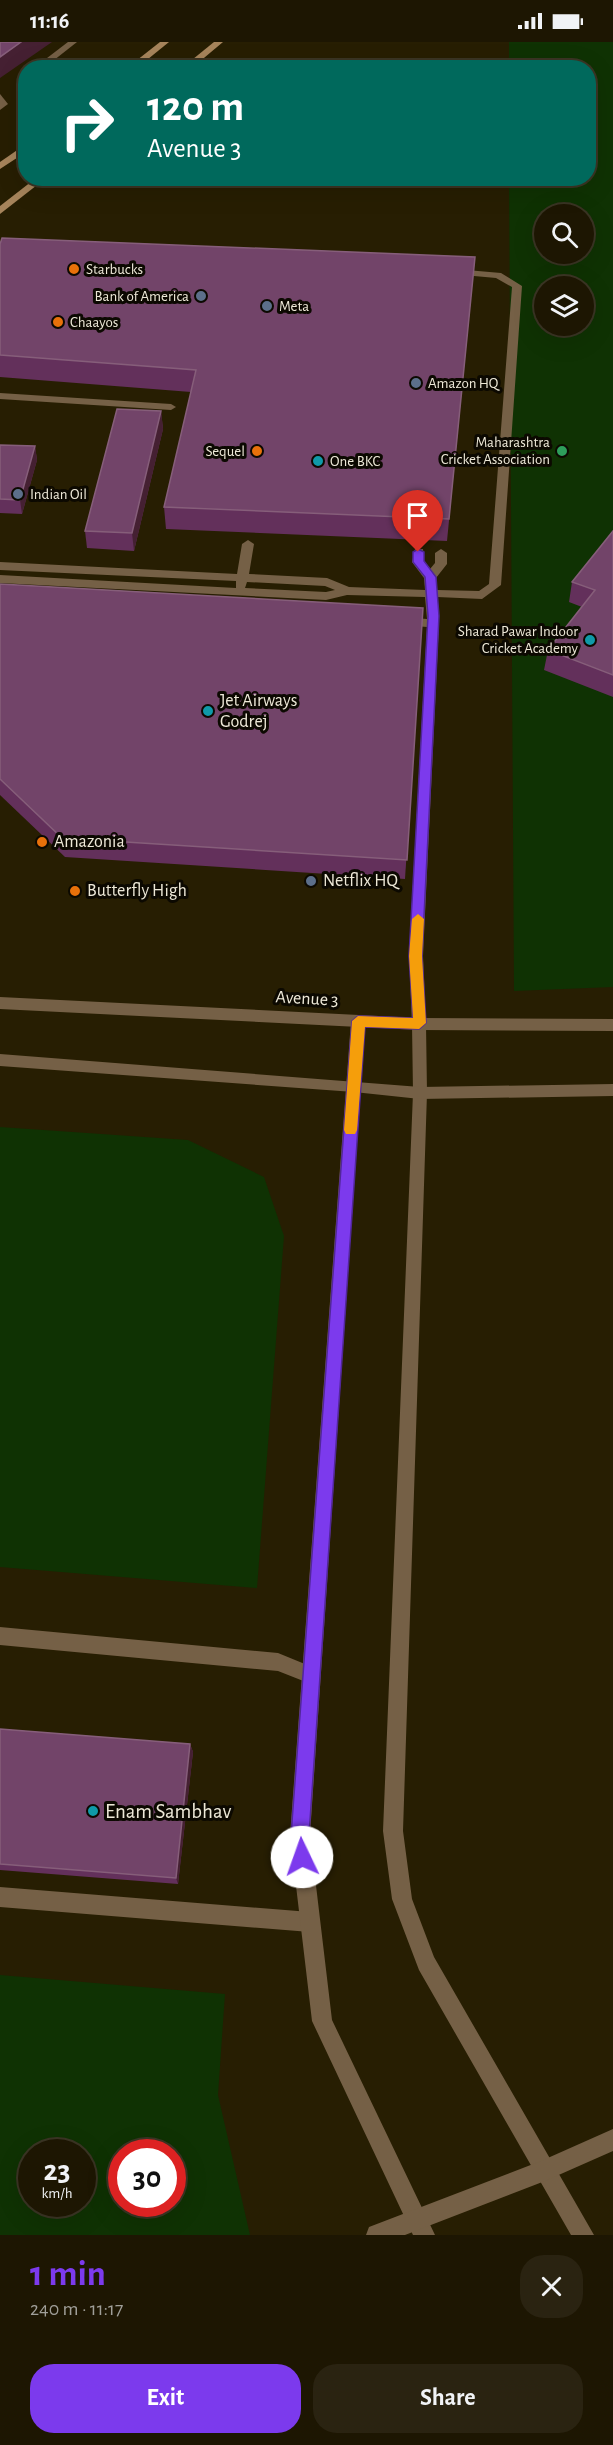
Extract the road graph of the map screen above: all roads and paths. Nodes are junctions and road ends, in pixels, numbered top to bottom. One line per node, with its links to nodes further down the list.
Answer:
1 (73, 42): 4 (street)
2 (165, 42): 5 (main road)
3 (219, 42): 6 (main road)
4 (49, 60)
5 (141, 60)
6 (196, 60)
7 (0, 97): 8 (street)
8 (0, 107)
9 (18, 153): 10 (main road)
10 (0, 166)
11 (32, 186): 12 (main road)
12 (0, 211)
13 (439, 272): 25 (street)
14 (0, 396): 15 (street)
15 (171, 407)
16 (248, 544): 21 (street)
17 (418, 552): 20 (street)
18 (441, 553): 20 (street)
19 (0, 566): 21 (street)
20 (430, 577): 25 (street)
21 (242, 578): 23 (street); 24 (street)
22 (0, 579): 24 (street)
23 (346, 591): 24 (street); 25 (street)
24 (240, 592)
25 (433, 594): 27 (street)
26 (386, 620): 27 (street)
27 (433, 623): 30 (street)
28 (0, 1003): 29 (street, Avenue 3)
29 (358, 1021): 30 (street, Avenue 3); 33 (street)
30 (419, 1023): 31 (street, Avenue 3); 35 (street)
31 (613, 1025)
32 (0, 1060): 33 (street)
33 (354, 1086): 35 (street); 37 (street)
34 (613, 1090): 35 (street)
35 (420, 1093): 41 (street)
36 (0, 1636): 37 (street)
37 (311, 1675): 39 (street)
38 (0, 1897): 39 (street)
39 (310, 1922): 42 (street)
40 (613, 2140): 41 (street)
41 (546, 2170): 42 (street); 44 (street)
42 (421, 2228): 43 (street)
43 (377, 2235)
44 (583, 2235)

